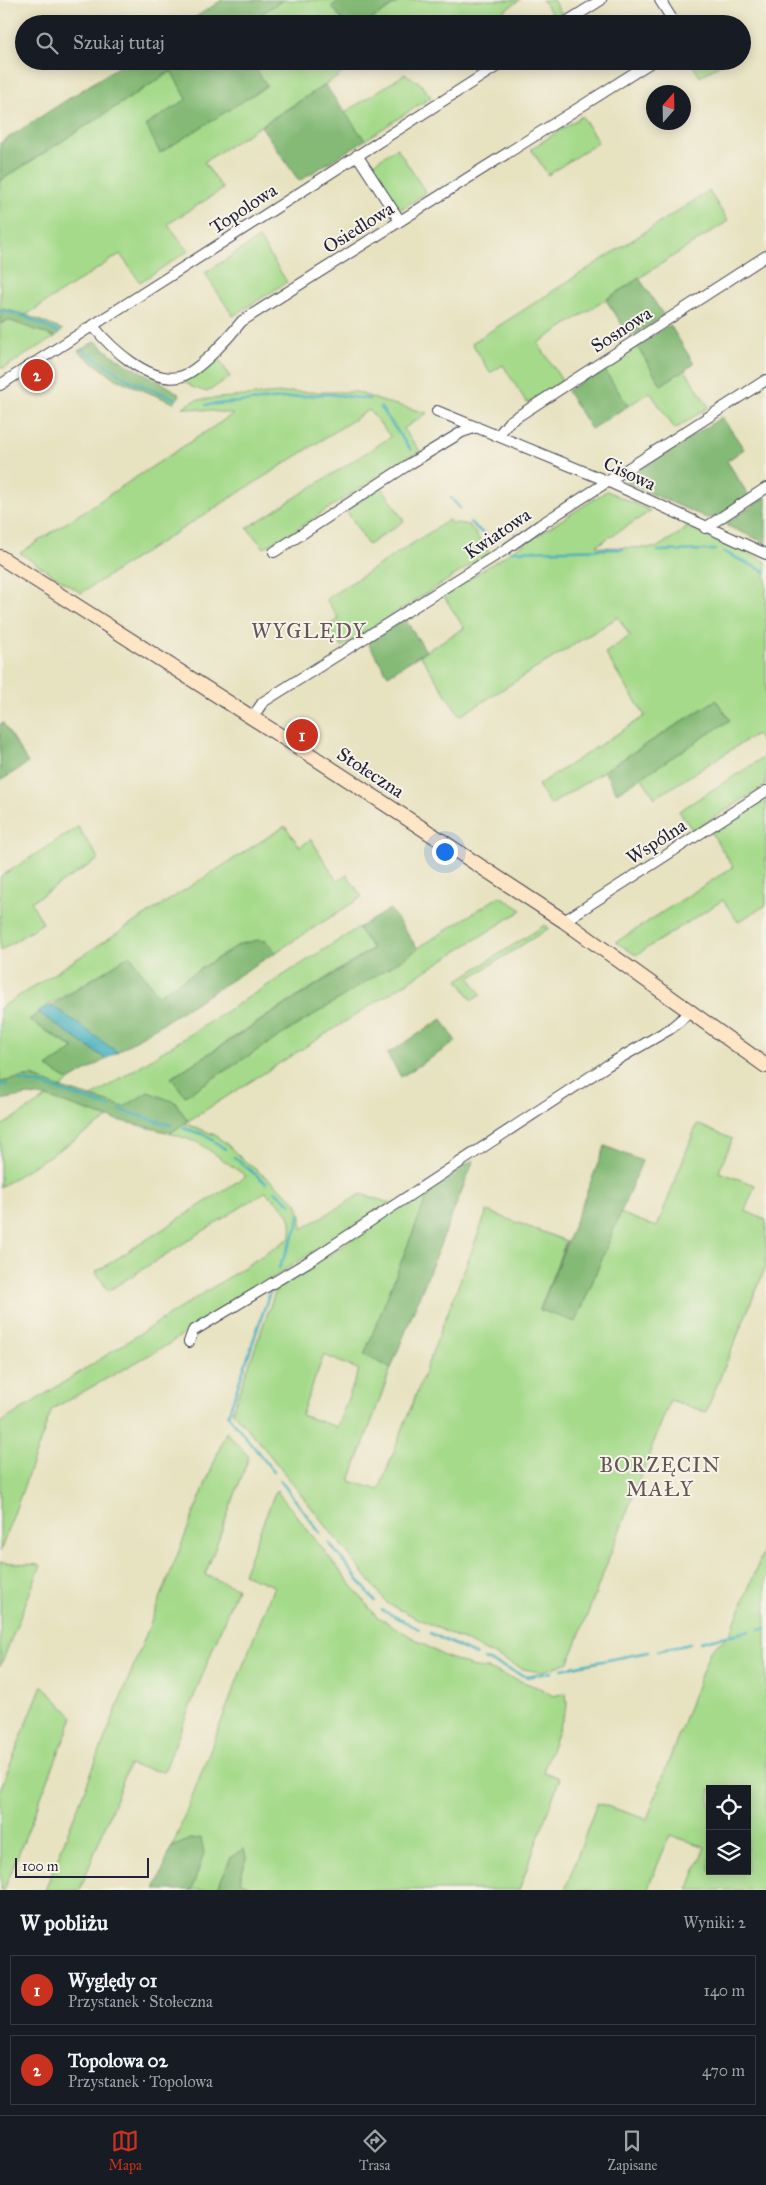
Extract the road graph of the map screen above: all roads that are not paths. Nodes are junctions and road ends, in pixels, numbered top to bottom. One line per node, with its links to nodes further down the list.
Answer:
1 (600, 0): 3 (street)
2 (660, 0): 4 (street)
3 (577, 15)
4 (669, 15)
5 (491, 70): 7 (street, Topolowa)
6 (639, 70): 8 (street, Osiedlowa)
7 (357, 155): 8 (street); 10 (street, Topolowa)
8 (400, 221): 10 (street, Osiedlowa)
9 (766, 256): 15 (street, Sosnowa)
10 (93, 326): 12 (street, Topolowa)
11 (766, 380): 16 (street, Kwiatowa)
12 (0, 385)
13 (437, 411): 14 (street, Cisowa)
14 (477, 427): 15 (street, Cisowa); 19 (street)
15 (498, 436): 16 (street, Cisowa)
16 (607, 481): 18 (street, Cisowa); 22 (street, Kwiatowa)
17 (766, 488): 18 (street)
18 (705, 528): 20 (street, Cisowa)
19 (274, 552)
20 (766, 554)
21 (0, 557): 22 (main road, Stołeczna)
22 (252, 718): 24 (main road, Stołeczna)
23 (766, 791): 24 (street, Wspólna)
24 (564, 921): 25 (main road, Stołeczna)
25 (690, 1012): 26 (main road, Stołeczna); 27 (street)
26 (766, 1066)
27 (189, 1342)

